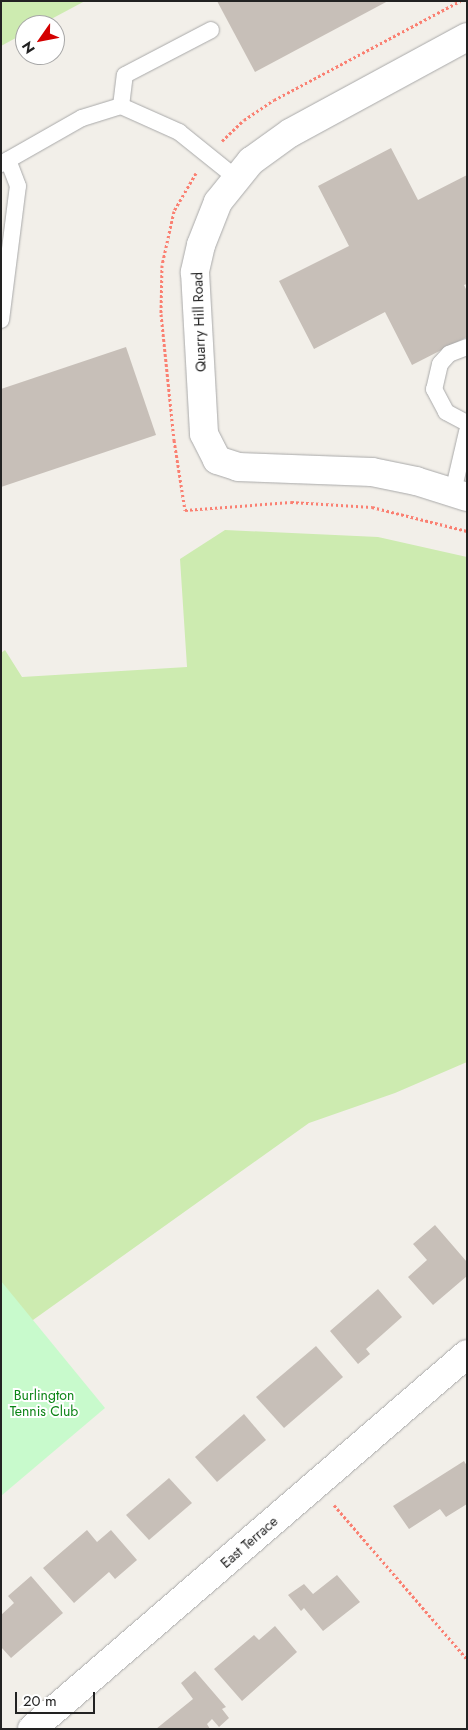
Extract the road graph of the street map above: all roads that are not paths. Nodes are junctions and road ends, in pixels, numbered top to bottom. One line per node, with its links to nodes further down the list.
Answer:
1 (211, 30): 3 (lane)
2 (467, 37): 5 (street, Quarry Hill Road)
3 (121, 106): 4 (lane); 5 (lane)
4 (5, 162): 6 (lane)
5 (235, 177): 10 (street, Quarry Hill Road)
6 (1, 320)
7 (467, 347): 8 (lane)
8 (467, 423)
9 (467, 432): 10 (lane)
10 (460, 495)
11 (467, 1354): 12 (street, East Terrace)
12 (32, 1729)

